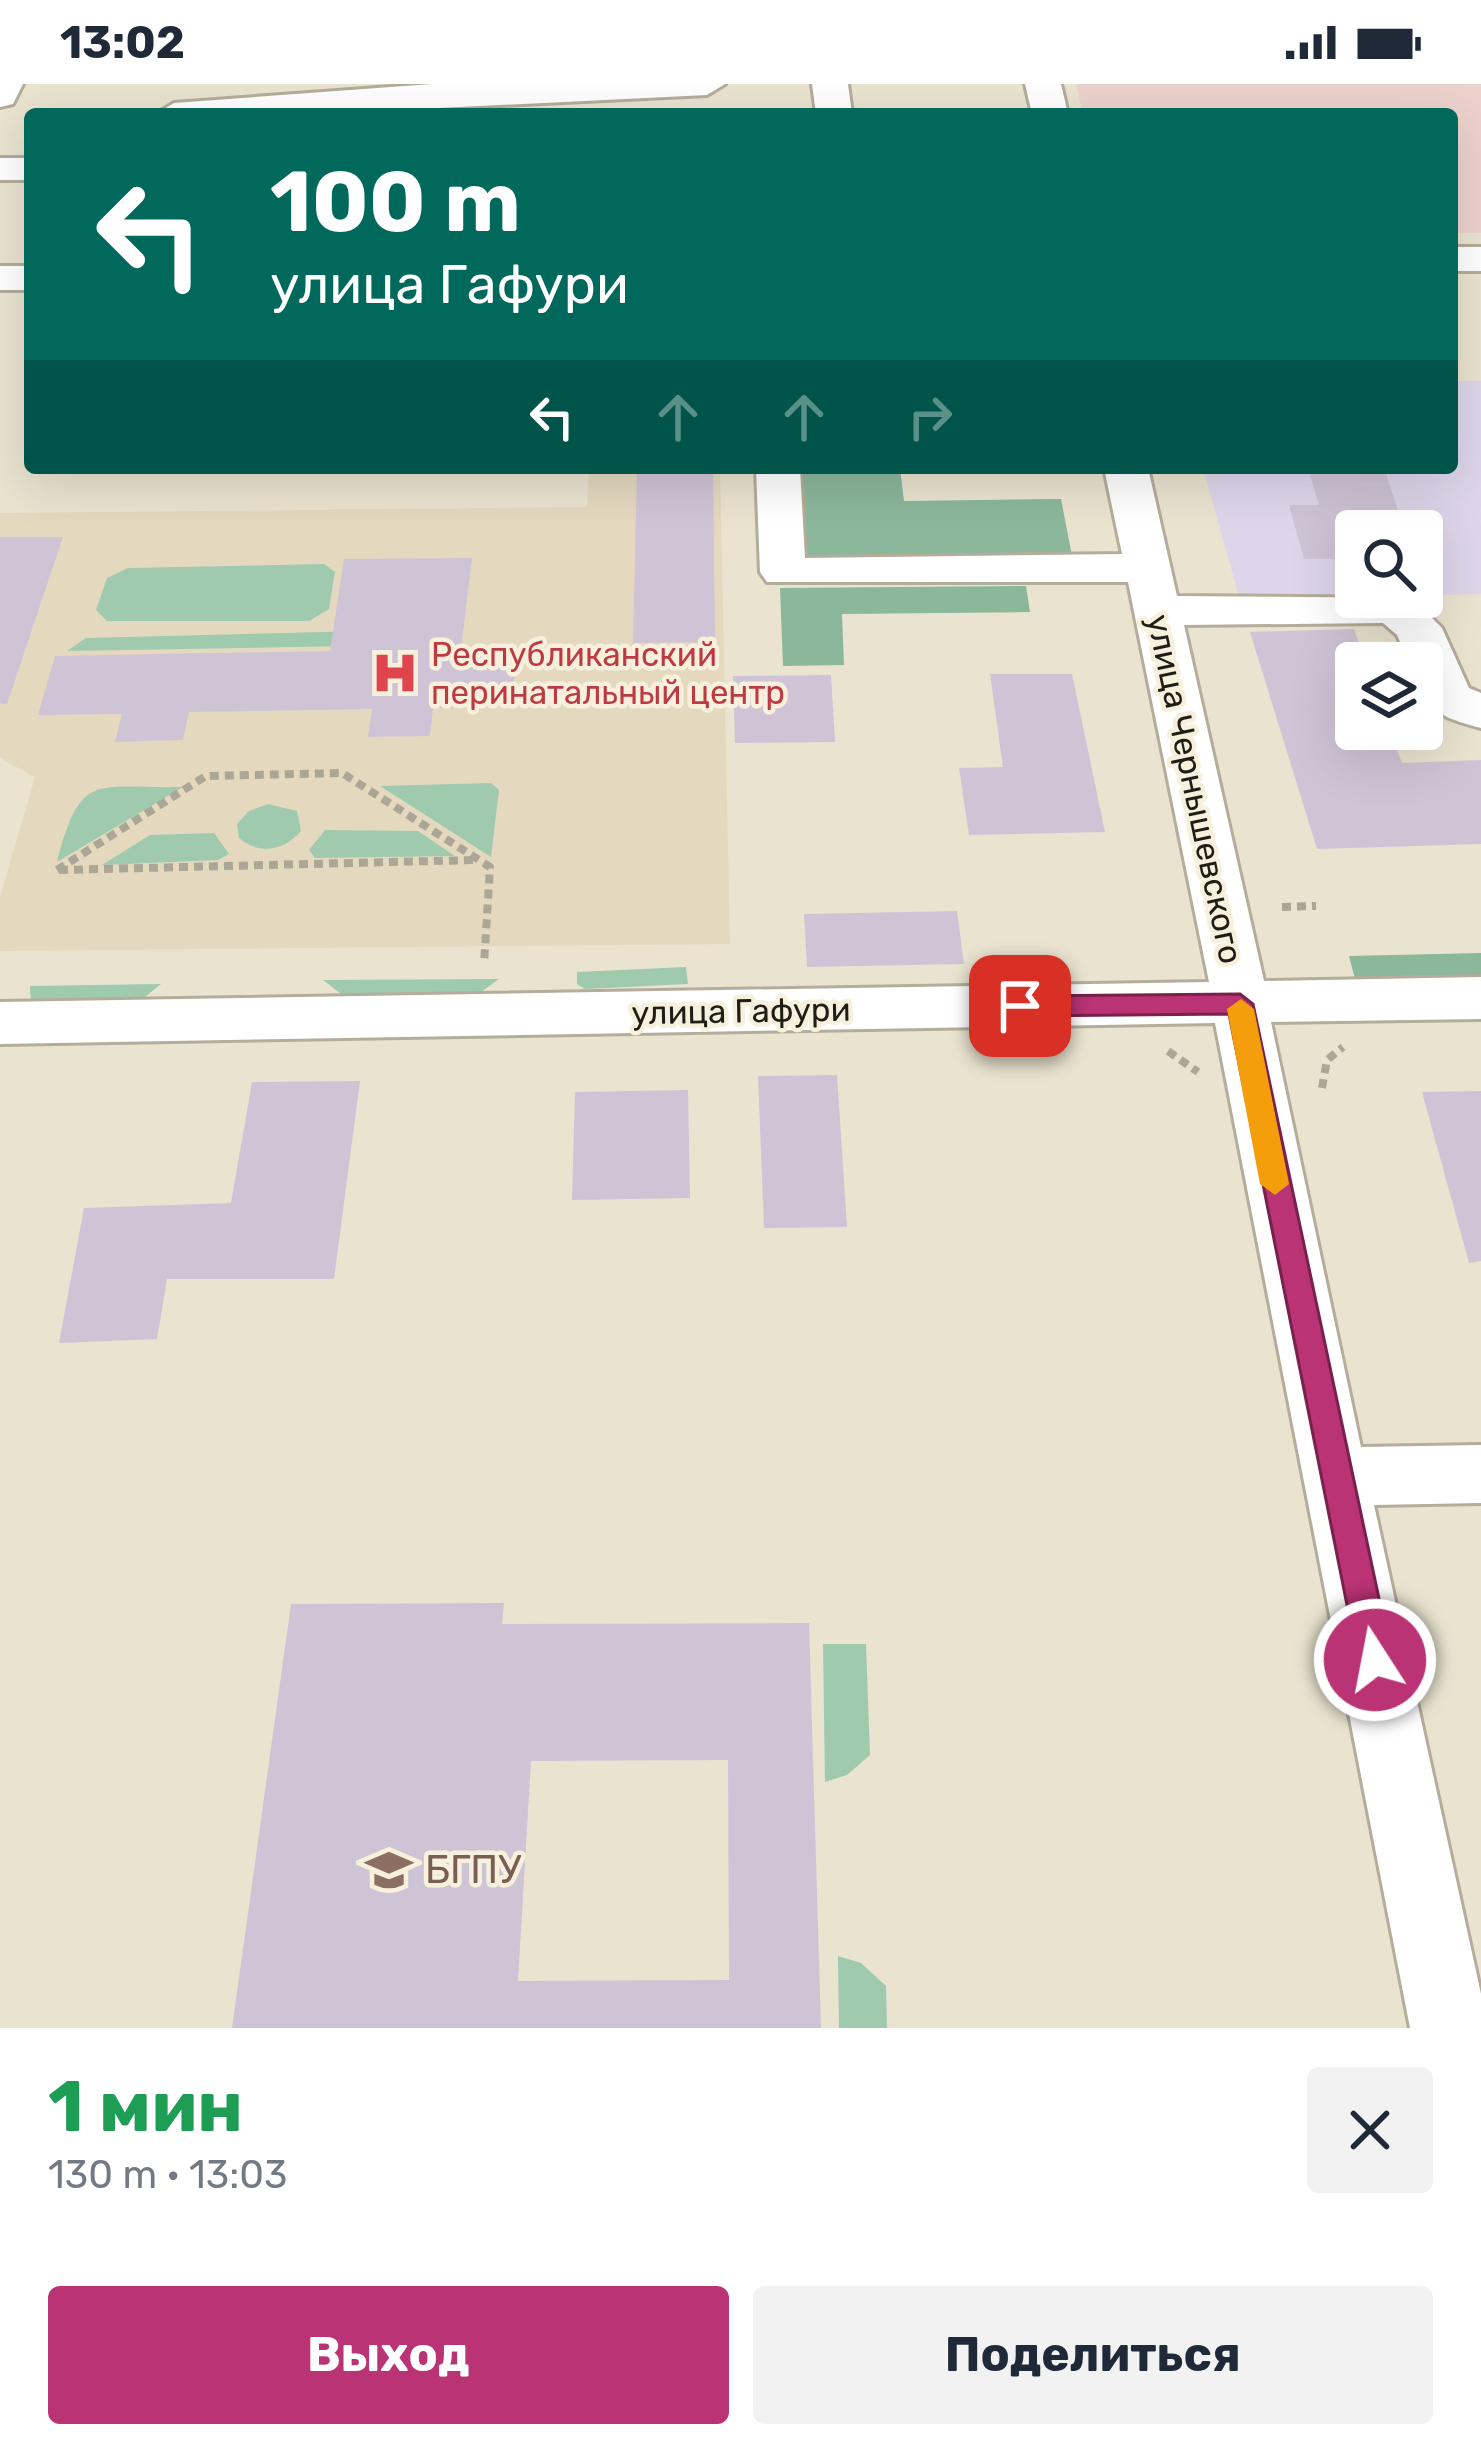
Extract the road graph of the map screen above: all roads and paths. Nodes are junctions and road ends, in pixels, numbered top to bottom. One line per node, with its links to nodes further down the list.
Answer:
1 (4, 84): 3 (street)
2 (707, 84): 4 (street)
3 (0, 96)
4 (193, 108)
5 (778, 474): 7 (street)
6 (1127, 474): 7 (street, улица Чернышевского)
7 (1152, 590): 8 (street); 14 (street, улица Чернышевского)
8 (1481, 712)
9 (478, 860): 9 (path); 12 (path)
10 (1316, 906): 11 (path)
11 (1282, 907)
12 (484, 964)
13 (1481, 998): 14 (street, улица Гафури)
14 (1240, 1004): 15 (street, улица Гафури); 21 (street, улица Чернышевского)
15 (0, 1023)
16 (1343, 1047): 18 (path)
17 (1168, 1051): 19 (path)
18 (1322, 1088)
19 (1206, 1090)
20 (1481, 1474): 21 (street)
21 (1338, 1477): 22 (street, улица Чернышевского)
22 (1449, 2028)

